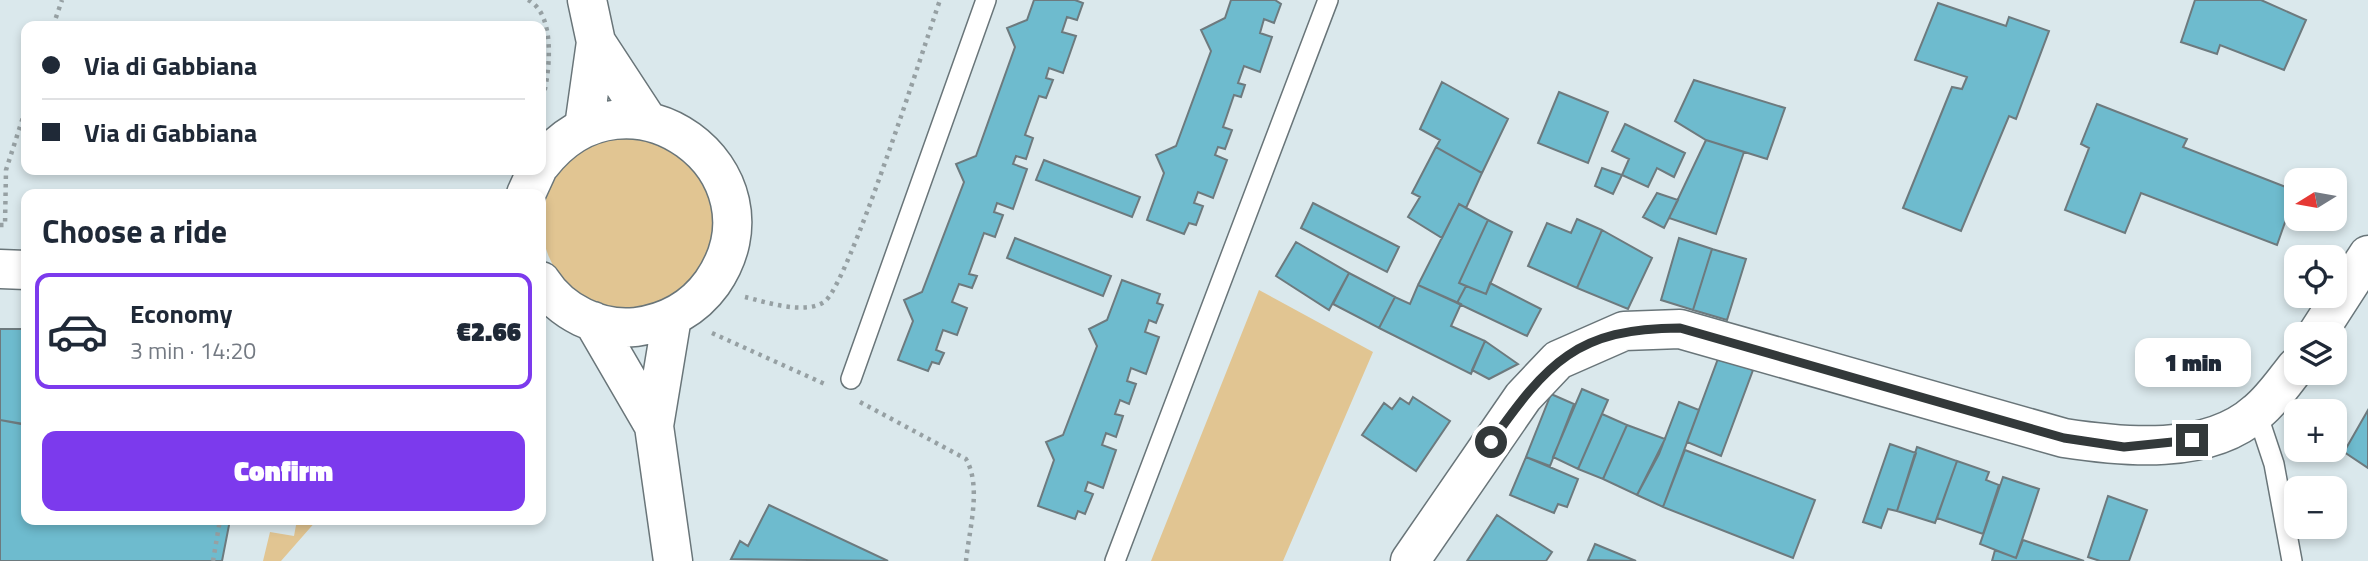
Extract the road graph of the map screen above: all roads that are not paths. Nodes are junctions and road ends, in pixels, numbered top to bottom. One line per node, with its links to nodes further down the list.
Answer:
1 (587, 0): 4 (street)
2 (986, 0): 16 (lane)
3 (1328, 0): 20 (lane)
4 (596, 41): 5 (street); 6 (street)
5 (647, 120): 6 (street); 12 (street)
6 (584, 127): 7 (street)
7 (546, 158)
8 (2368, 255): 14 (street)
9 (0, 269): 10 (street)
10 (21, 270)
11 (546, 286): 13 (street)
12 (672, 317): 13 (street); 18 (street)
13 (593, 321): 18 (street)
14 (2325, 322)
15 (2284, 381): 17 (street)
16 (844, 384)
17 (2256, 413): 21 (street); 22 (lane)
18 (653, 426): 19 (street)
19 (673, 561)
20 (1115, 561)
21 (1409, 561)
22 (2292, 561)

